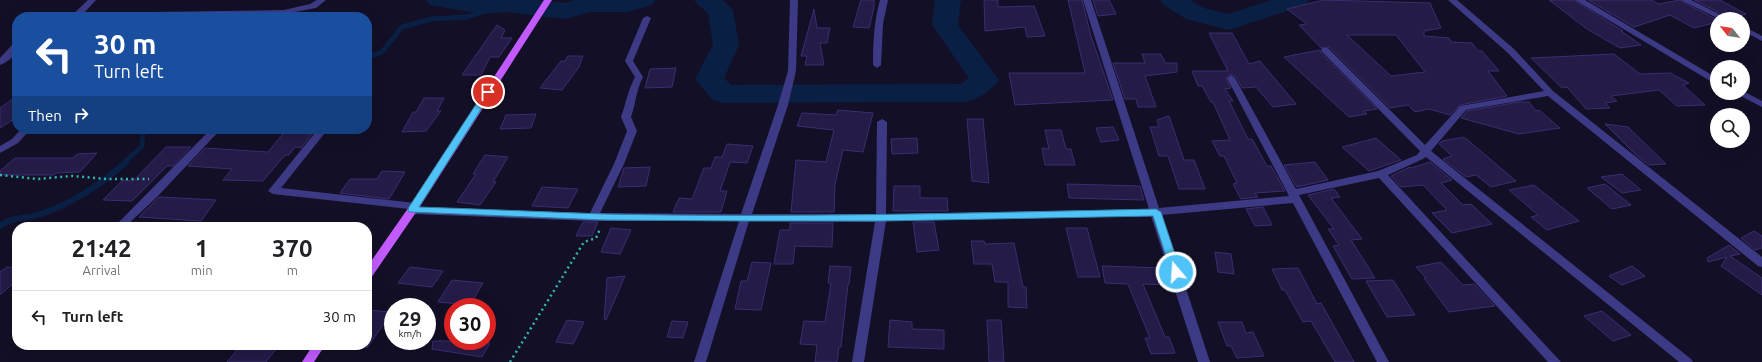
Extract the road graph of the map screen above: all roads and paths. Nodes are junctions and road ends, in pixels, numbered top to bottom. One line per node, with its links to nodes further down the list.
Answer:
1 (92, 0): 11 (street)
2 (322, 0): 10 (street)
3 (548, 0): 39 (main road)
4 (794, 0): 43 (street)
5 (884, 0): 23 (street)
6 (1087, 0): 40 (street)
7 (1452, 0): 26 (street)
8 (1579, 0): 25 (street)
9 (1685, 0): 14 (street)
10 (313, 6): 12 (street); 13 (street)
11 (80, 12)
12 (284, 12)
13 (311, 12)
14 (1710, 12)
15 (647, 18): 41 (street)
16 (1750, 32): 17 (street)
17 (1762, 39)
18 (12, 48): 19 (street)
19 (0, 50)
20 (1325, 50): 34 (street)
21 (12, 51): 22 (street)
22 (0, 62)
23 (877, 66)
24 (1231, 78): 38 (street)
25 (1710, 78)
26 (1550, 93): 34 (street); 46 (street)
27 (1750, 98): 28 (street)
28 (1762, 104)
29 (882, 122): 44 (street)
30 (21, 134): 33 (street)
31 (211, 134): 37 (street)
32 (319, 134): 39 (street)
33 (0, 150)
34 (1425, 151): 35 (street); 56 (street)
35 (1381, 174): 38 (street); 55 (street)
36 (0, 175): 37 (path)
37 (168, 180): 45 (street)
38 (1295, 196): 40 (street); 54 (street)
39 (414, 208): 41 (street); 47 (main road)
40 (1156, 212): 44 (street); 53 (street)
41 (593, 217): 42 (street)
42 (604, 217): 43 (street); 50 (path)
43 (745, 218): 44 (street); 51 (street)
44 (881, 218): 52 (street)
45 (124, 222)
46 (1762, 263)
47 (372, 268)
48 (316, 350): 49 (main road)
49 (308, 362)
50 (510, 362)
51 (700, 362)
52 (858, 362)
53 (1204, 362)
54 (1383, 362)
55 (1555, 362)
56 (1687, 362)

